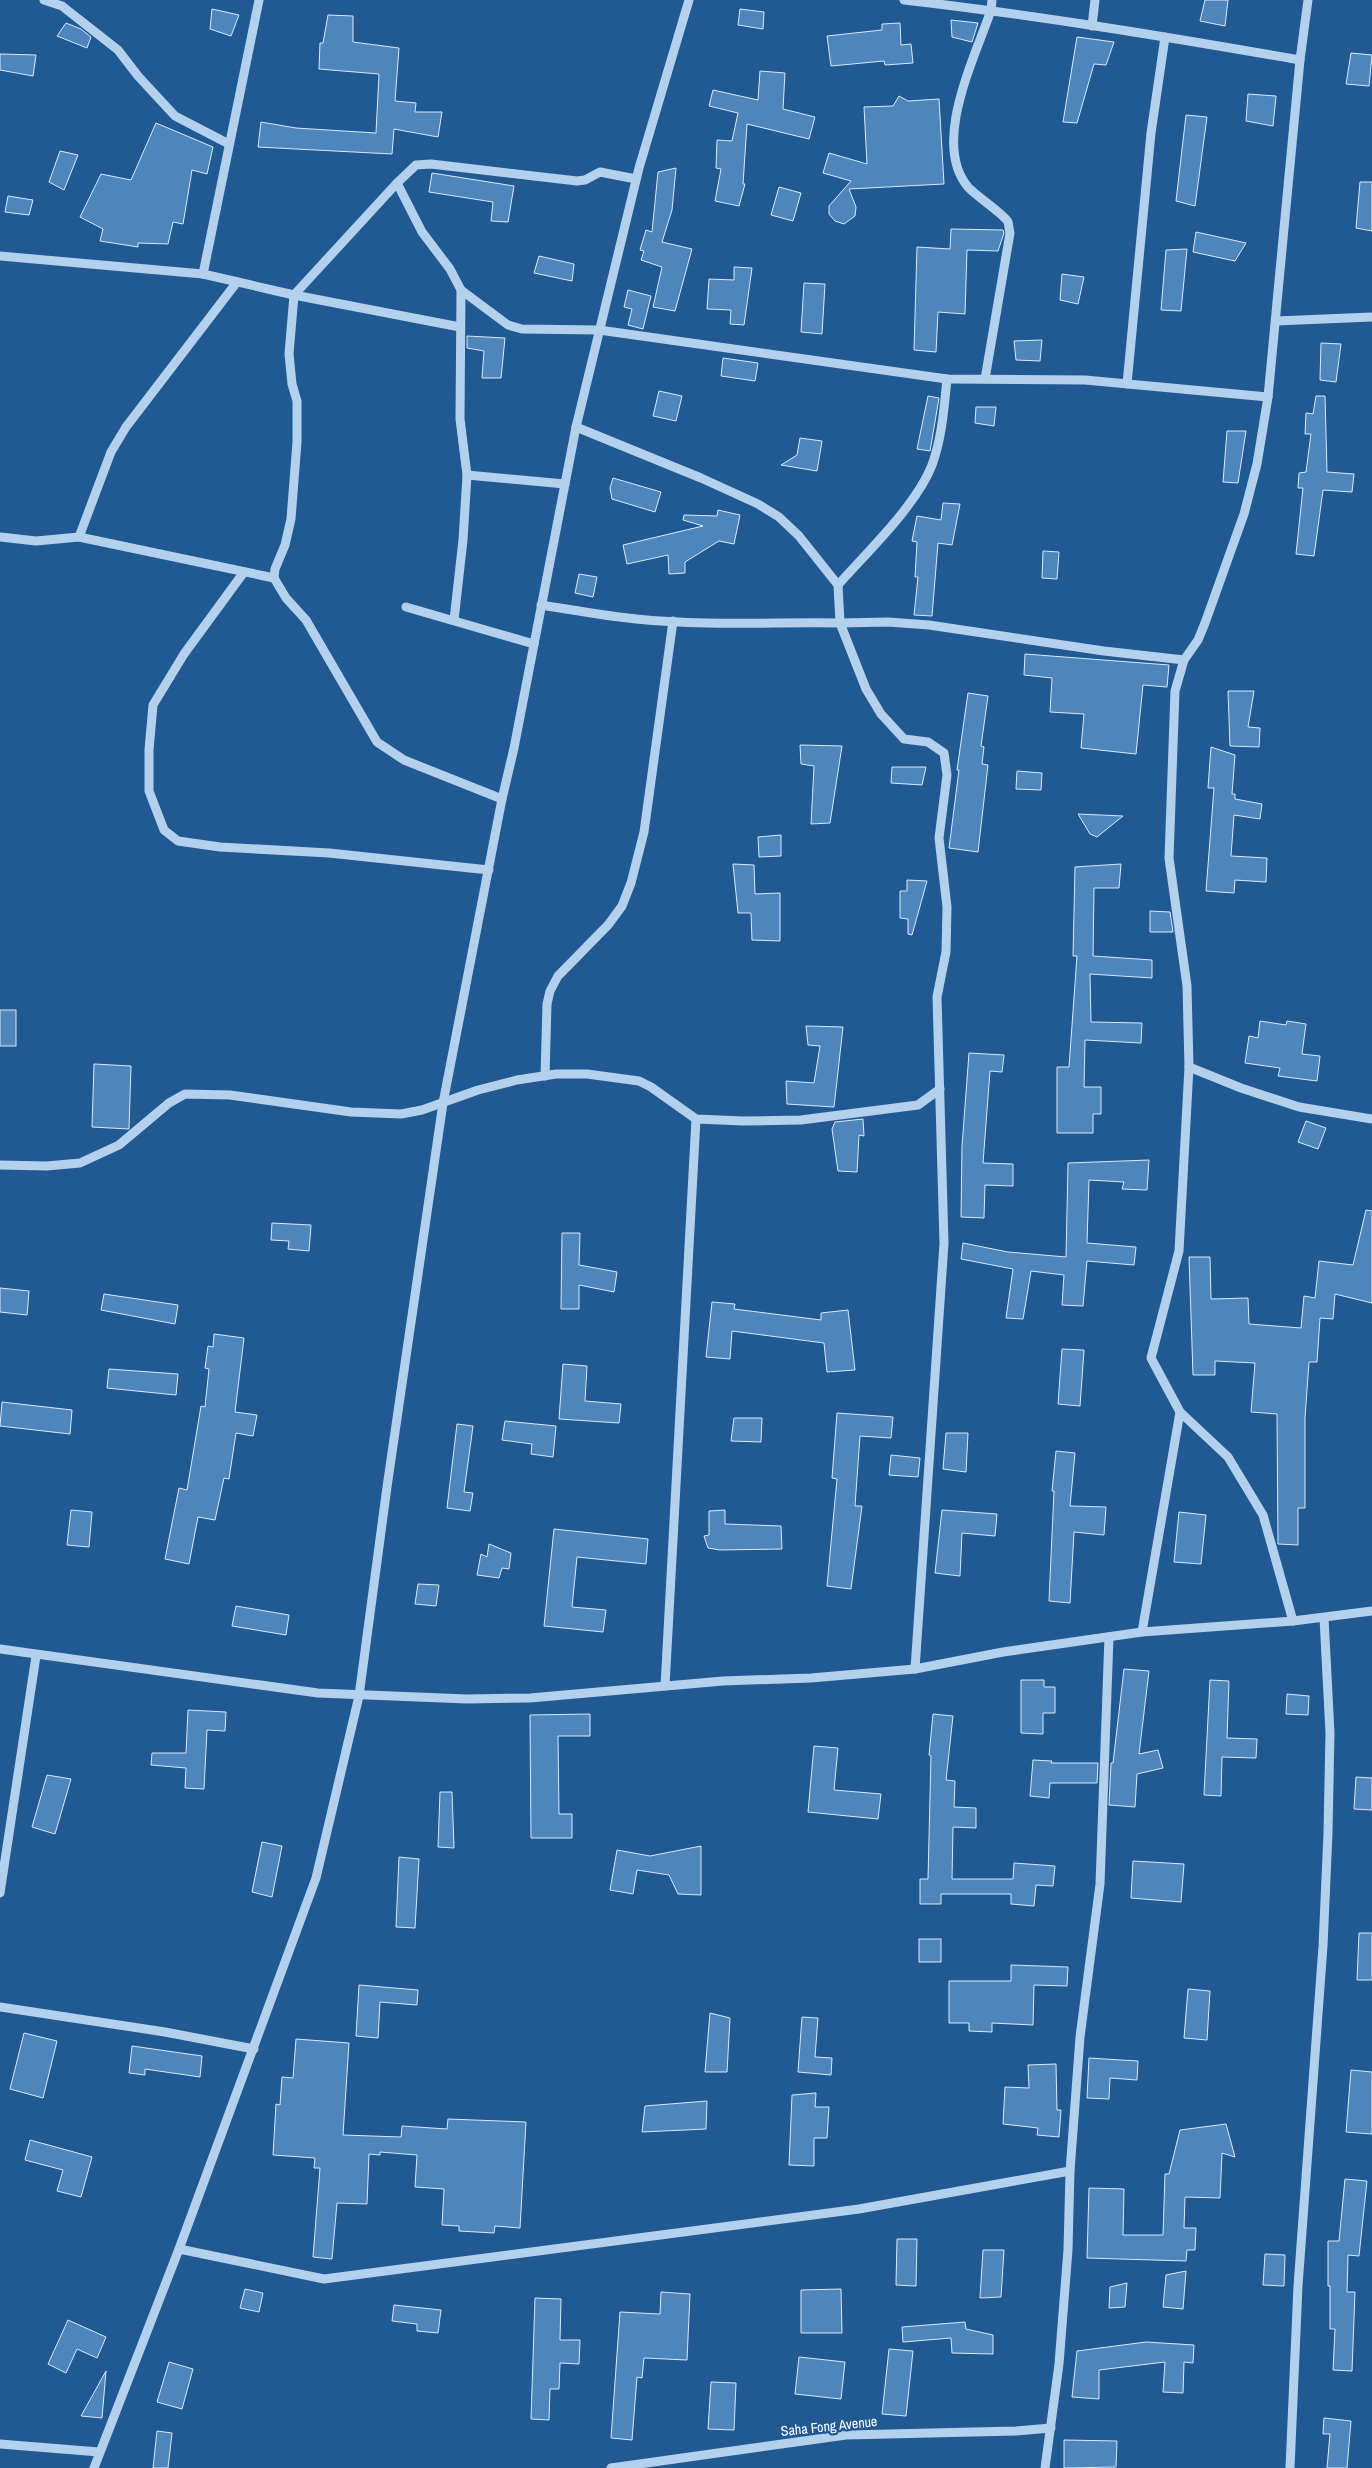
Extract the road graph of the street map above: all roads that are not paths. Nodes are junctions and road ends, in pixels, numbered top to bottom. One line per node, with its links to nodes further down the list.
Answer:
1 (44, 0): 12 (street)
2 (259, 0): 12 (street)
3 (689, 0): 13 (street)
4 (904, 0): 8 (street)
5 (992, 0): 8 (street)
6 (1095, 0): 9 (street)
7 (1308, 0): 11 (street)
8 (991, 10): 9 (street); 24 (street)
9 (1092, 26): 10 (street)
10 (1165, 37): 11 (street); 26 (street)
11 (1300, 60): 21 (street)
12 (230, 144): 16 (street)
13 (636, 179): 14 (street); 23 (street)
14 (397, 183): 18 (street); 19 (street)
15 (0, 256): 16 (street)
16 (203, 274): 17 (street)
17 (237, 282): 19 (street); 32 (street)
18 (461, 290): 22 (street); 23 (street)
19 (294, 295): 22 (street); 34 (street)
20 (1372, 318): 21 (street)
21 (1276, 321): 27 (street)
22 (460, 327): 29 (street)
23 (599, 330): 25 (street); 28 (street)
24 (985, 378): 25 (street); 26 (street)
25 (947, 379): 35 (street)
26 (1127, 384): 27 (street)
27 (1268, 397): 42 (street)
28 (576, 427): 30 (street); 35 (street)
29 (467, 475): 30 (street); 38 (street)
30 (565, 484): 36 (street)
31 (0, 537): 32 (street)
32 (79, 537): 33 (street)
33 (244, 572): 34 (street); 44 (street)
34 (274, 578): 43 (street)
35 (838, 585): 40 (street)
36 (541, 605): 39 (street); 41 (street)
37 (406, 607): 38 (street)
38 (454, 620): 41 (street)
39 (673, 622): 40 (street); 46 (street)
40 (840, 623): 42 (street); 47 (street)
41 (534, 644): 43 (street)
42 (1184, 660): 45 (street)
43 (502, 799): 44 (street)
44 (489, 870): 48 (street)
45 (1189, 1067): 50 (street); 52 (street)
46 (544, 1076): 48 (street); 49 (street)
47 (940, 1089): 49 (street); 60 (street)
48 (443, 1103): 51 (street); 62 (street)
49 (696, 1119): 61 (street)
50 (1372, 1119)
51 (0, 1165)
52 (1180, 1412): 55 (street); 56 (street)
53 (1372, 1611): 54 (street)
54 (1324, 1618): 55 (street); 74 (street)
55 (1293, 1621): 56 (street)
56 (1142, 1632): 57 (street)
57 (1109, 1637): 60 (street); 66 (street)
58 (0, 1649): 59 (street)
59 (36, 1656): 62 (street); 63 (street)
60 (915, 1669): 61 (street)
61 (665, 1686): 62 (street)
62 (359, 1696): 65 (street)
63 (0, 1893)
64 (0, 2007): 65 (street)
65 (254, 2049): 67 (street)
66 (1070, 2171): 67 (street); 68 (street)
67 (179, 2249): 70 (street)
68 (1051, 2428): 72 (street, Saha Fong Avenue); 73 (street)
69 (0, 2444): 70 (street)
70 (99, 2452): 71 (street)
71 (94, 2468)
72 (611, 2468)
73 (1045, 2468)
74 (1290, 2468)

